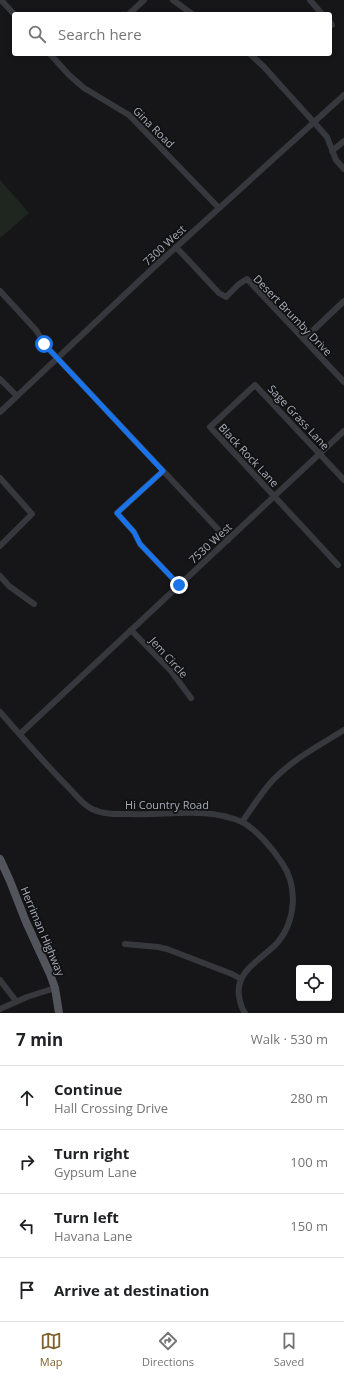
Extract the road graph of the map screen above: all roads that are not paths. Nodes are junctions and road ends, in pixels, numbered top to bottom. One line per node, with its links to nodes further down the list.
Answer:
1 (1, 0): 5 (street)
2 (144, 0): 6 (street)
3 (173, 0): 7 (street)
4 (310, 0): 8 (street)
5 (12, 12)
6 (131, 12)
7 (189, 12)
8 (320, 12)
9 (52, 56): 16 (street, Gina Road)
10 (252, 56): 12 (street)
11 (344, 95): 12 (street, 7300 West)
12 (314, 122): 14 (street); 16 (street, 7300 West)
13 (344, 141): 14 (street)
14 (332, 151): 15 (street)
15 (344, 169)
16 (218, 208): 17 (street, 7300 West)
17 (176, 248): 20 (street, Desert Brumby Drive); 21 (street, 7300 West)
18 (0, 291): 21 (street)
19 (344, 300): 20 (street)
20 (304, 339): 23 (street, Desert Brumby Drive)
21 (57, 357): 25 (street, 7300 West); 29 (street)
22 (0, 379): 25 (street)
23 (344, 382)
24 (255, 385): 28 (street, Sage Grass Lane); 32 (street, Black Rock Lane)
25 (16, 396): 26 (street, 7300 West)
26 (0, 412)
27 (344, 431): 28 (street, 7530 West)
28 (320, 454): 31 (street, Sage Grass Lane); 32 (street, 7530 West)
29 (163, 471): 33 (street); 37 (street)
30 (0, 478): 34 (street)
31 (344, 480)
32 (274, 497): 33 (street, 7530 West); 35 (street, Black Rock Lane)
33 (228, 540): 37 (street, 7530 West)
34 (0, 546)
35 (338, 565)
36 (0, 576): 38 (street)
37 (179, 585): 39 (street, 7530 West)
38 (34, 604)
39 (131, 630): 40 (street, Jem Circle); 43 (street, 7530 West)
40 (191, 698)
41 (0, 712): 43 (street, Hi Country Road)
42 (344, 730): 44 (street)
43 (20, 734): 44 (street, Hi Country Road)
44 (242, 822): 47 (street, Hi Country Road)
45 (0, 859): 49 (main road, Herriman Highway)
46 (125, 944): 47 (street)
47 (241, 979): 53 (street)
48 (0, 980): 50 (street)
49 (55, 988): 50 (street); 52 (main road, Herriman Highway)
50 (16, 1001): 51 (street)
51 (0, 1008)
52 (59, 1013)
53 (245, 1013)

